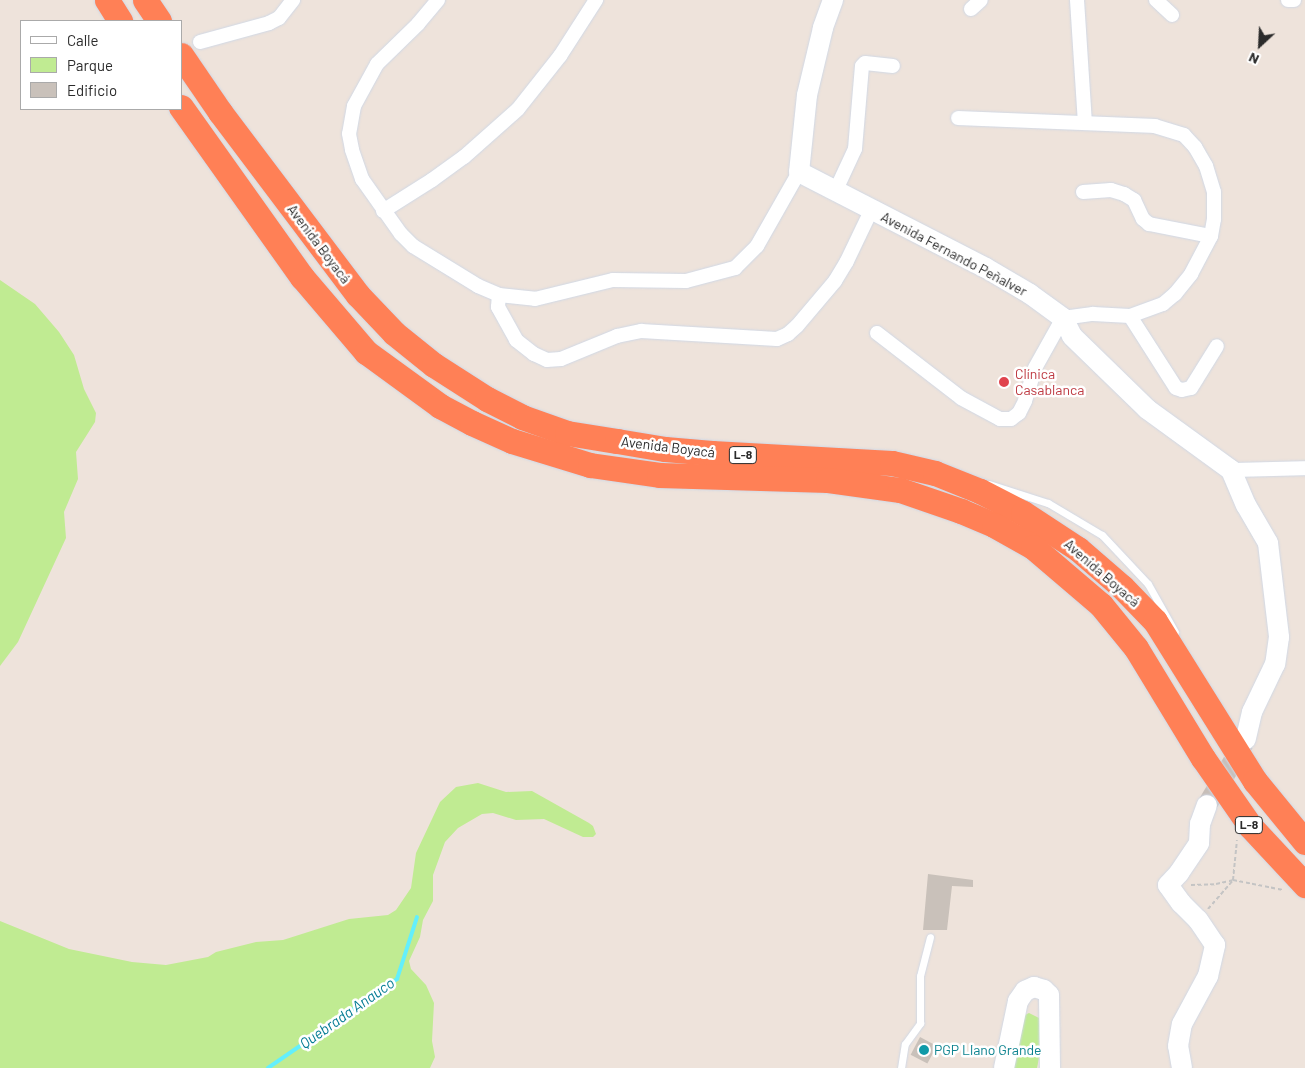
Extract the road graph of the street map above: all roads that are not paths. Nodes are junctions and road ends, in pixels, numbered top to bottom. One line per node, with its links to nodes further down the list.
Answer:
1 (107, 0): 12 (highway)
2 (145, 0): 13 (highway)
3 (293, 0): 14 (street)
4 (438, 0): 22 (street)
5 (596, 0): 22 (street)
6 (833, 0): 19 (main road)
7 (1077, 0): 18 (street)
8 (1156, 0): 11 (street)
9 (1288, 0): 10 (street)
10 (1294, 0)
11 (1172, 15)
12 (119, 20)
13 (158, 20)
14 (191, 48): 32 (highway, Avenida Boyacá / L-8)
15 (893, 66): 20 (street)
16 (182, 108): 37 (highway, Avenida Boyacá / L-8)
17 (958, 118): 18 (street)
18 (1085, 123): 24 (street)
19 (799, 172): 20 (main road, Avenida Fernando Peñalver); 25 (street)
20 (835, 192): 23 (main road, Avenida Fernando Peñalver)
21 (1083, 192): 24 (street)
22 (383, 211): 25 (street)
23 (871, 211): 25 (street); 27 (main road, Avenida Fernando Peñalver)
24 (1211, 236): 26 (street)
25 (499, 295)
26 (1130, 316): 27 (street); 29 (street)
27 (1063, 318): 28 (street); 31 (main road, Avenida Fernando Peñalver)
28 (877, 332)
29 (1217, 346)
30 (1305, 468): 31 (street)
31 (1231, 470): 34 (main road)
32 (935, 473): 33 (highway, Avenida Boyacá / L-8); 33 (lane)
33 (1186, 668): 36 (highway, Avenida Boyacá / L-8)
34 (1246, 739)
35 (1207, 805): 42 (main road)
36 (1305, 842)
37 (1296, 889)
38 (930, 937): 39 (lane)
39 (900, 1068)
40 (1004, 1068): 41 (main road)
41 (1050, 1068)
42 (1182, 1068)

